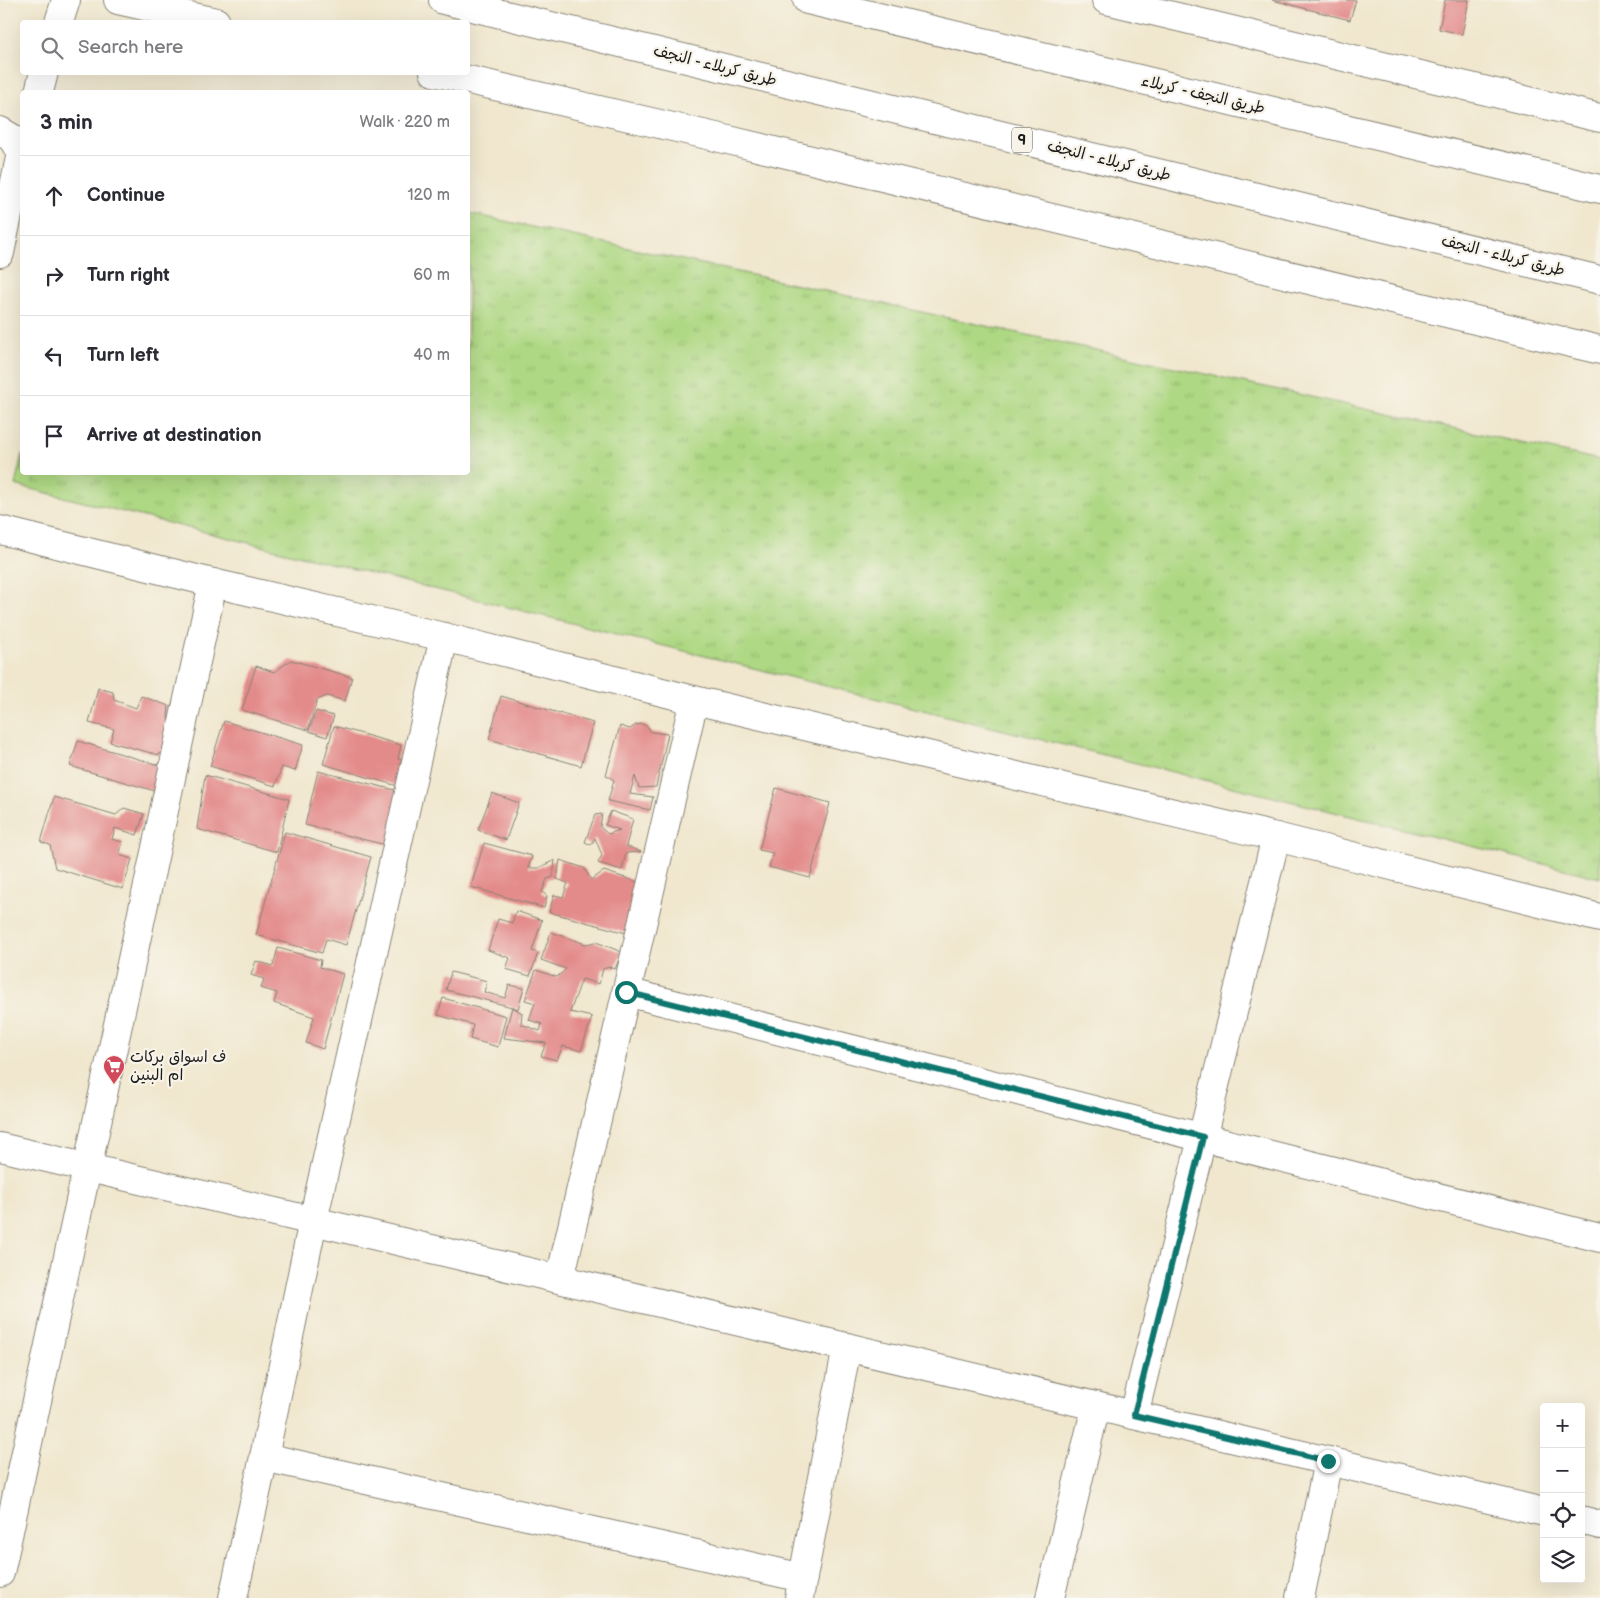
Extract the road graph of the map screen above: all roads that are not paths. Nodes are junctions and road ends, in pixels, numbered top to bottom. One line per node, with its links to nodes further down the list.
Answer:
1 (66, 0): 6 (main road)
2 (118, 0): 7 (main road)
3 (443, 0): 17 (main road, طريق کربلاء - النجف / 9)
4 (807, 0): 15 (main road, طريق النجف - کربلاء)
5 (1106, 0): 11 (main road)
6 (60, 20)
7 (207, 20)
8 (43, 75): 10 (main road)
9 (447, 75): 18 (main road)
10 (40, 90)
11 (1600, 118)
12 (0, 131): 13 (main road)
13 (20, 148)
14 (20, 159): 16 (main road)
15 (1600, 189)
16 (0, 253)
17 (1600, 280)
18 (1600, 350)
19 (0, 530): 20 (main road)
20 (213, 583): 21 (main road); 28 (main road)
21 (444, 637): 22 (main road); 29 (main road)
22 (694, 700): 23 (main road); 25 (main road)
23 (1276, 837): 24 (main road); 26 (main road)
24 (1600, 918)
25 (626, 992): 26 (main road); 31 (main road)
26 (1203, 1137): 30 (main road); 34 (main road)
27 (0, 1147): 28 (main road)
28 (87, 1168): 29 (main road); 40 (main road)
29 (313, 1221): 31 (main road); 35 (main road)
30 (1600, 1238)
31 (560, 1280): 32 (main road)
32 (847, 1347): 33 (main road); 41 (main road)
33 (1096, 1406): 34 (main road); 43 (main road)
34 (1134, 1415): 36 (main road)
35 (264, 1457): 41 (main road); 42 (main road)
36 (1328, 1461): 37 (main road); 44 (main road)
37 (1540, 1511)
38 (1585, 1521): 39 (main road)
39 (1600, 1525)
40 (0, 1573)
41 (801, 1588)
42 (232, 1598)
43 (1050, 1598)
44 (1300, 1598)

